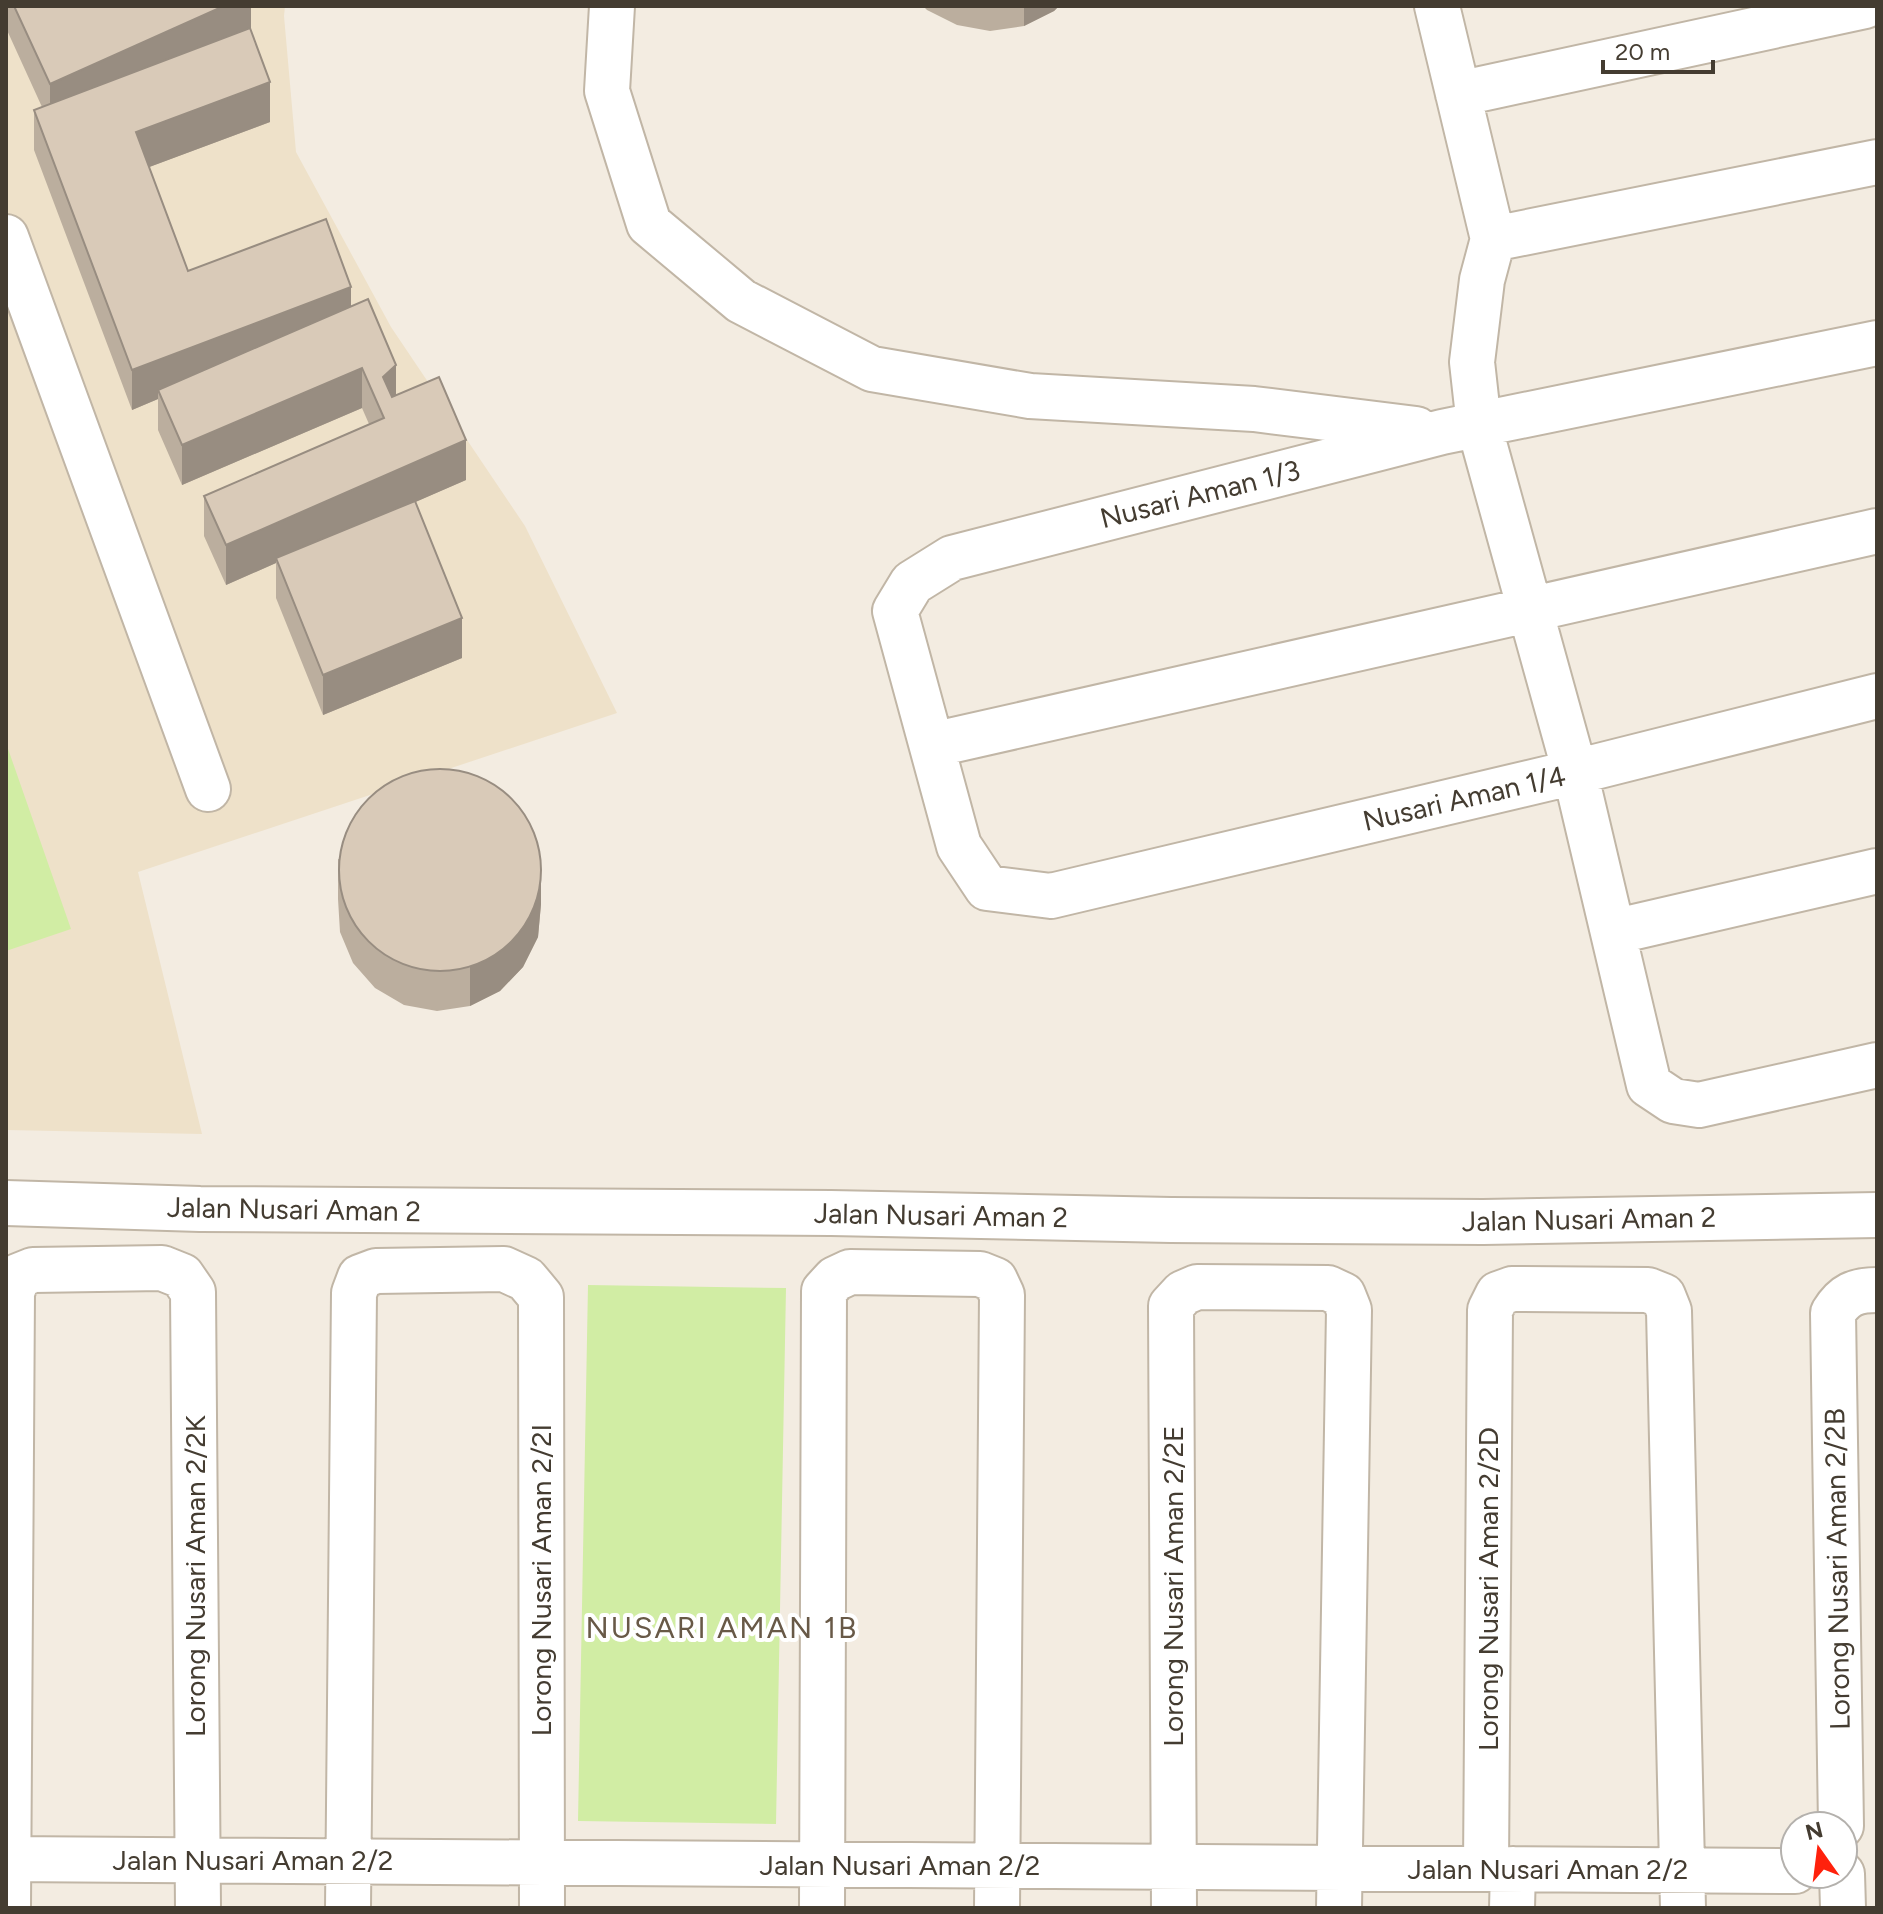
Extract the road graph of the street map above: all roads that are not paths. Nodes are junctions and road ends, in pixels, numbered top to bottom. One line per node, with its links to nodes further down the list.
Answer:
1 (612, 6): 9 (street)
2 (1437, 6): 4 (street)
3 (1865, 6): 4 (street)
4 (1458, 94): 7 (street)
5 (1877, 162): 7 (street)
6 (6, 237): 15 (street)
7 (1493, 239): 9 (street)
8 (1877, 343): 9 (street, Nusari Aman 1/3)
9 (1461, 428): 11 (street); 13 (street, Nusari Aman 1/3)
10 (1877, 531): 11 (street)
11 (1530, 610): 13 (street); 14 (street)
12 (1877, 696): 14 (street, Nusari Aman 1/4)
13 (932, 745): 17 (street, Nusari Aman 1/3)
14 (1575, 772): 17 (street, Nusari Aman 1/4); 18 (street)
15 (208, 789)
16 (1877, 871): 18 (street)
17 (1051, 896)
18 (1613, 932): 19 (street)
19 (1877, 1065)
20 (6, 1203): 21 (street, Jalan Nusari Aman 2)
21 (1877, 1215)
22 (1877, 1290): 23 (street, Lorong Nusari Aman 2/2B)
23 (1841, 1810)
24 (7, 1859): 25 (street, Jalan Nusari Aman 2/2); 25 (street, Lorong Nusari Aman 2/2K); 35 (street)
25 (197, 1860): 26 (street, Jalan Nusari Aman 2/2); 36 (street, Lorong Nusari Aman 2/2K)
26 (347, 1861): 27 (street, Jalan Nusari Aman 2/2); 27 (street, Lorong Nusari Aman 2/2I); 37 (street)
27 (541, 1862): 28 (street, Jalan Nusari Aman 2/2); 38 (street, Lorong Nusari Aman 2/2I)
28 (821, 1864): 29 (street, Jalan Nusari Aman 2/2); 29 (street); 39 (street)
29 (997, 1865): 32 (street, Jalan Nusari Aman 2/2); 40 (street)
30 (1779, 1874): 34 (street, Jalan Nusari Aman 2/2)
31 (1503, 1882): 33 (street, Jalan Nusari Aman 2/2); 34 (street, Jalan Nusari Aman 2/2); 34 (street, Lorong Nusari Aman 2/2D)
32 (1175, 1887): 33 (street, Jalan Nusari Aman 2/2); 33 (street, Lorong Nusari Aman 2/2E)
33 (1339, 1888)
34 (1682, 1889)
35 (8, 1908)
36 (198, 1908)
37 (348, 1908)
38 (542, 1908)
39 (822, 1908)
40 (997, 1908)

